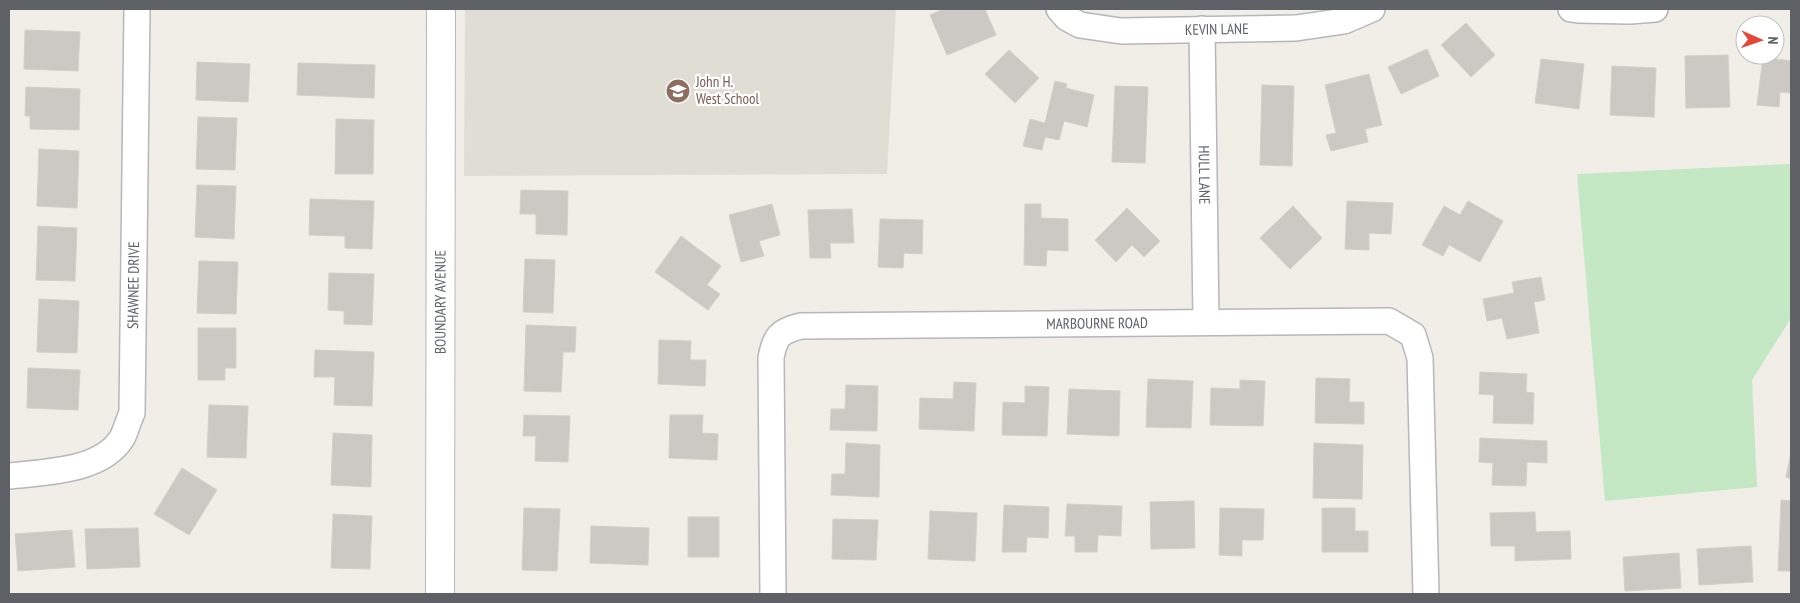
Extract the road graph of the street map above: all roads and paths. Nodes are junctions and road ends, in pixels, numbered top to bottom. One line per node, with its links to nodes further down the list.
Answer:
1 (137, 9): 9 (street, SHAWNEE DRIVE)
2 (441, 9): 10 (main road, BOUNDARY AVENUE)
3 (1372, 9): 7 (street, KEVIN LANE)
4 (1571, 9): 5 (street)
5 (1655, 9)
6 (1060, 10): 7 (street, KEVIN LANE)
7 (1202, 29): 8 (street, HULL LANE)
8 (1206, 321): 11 (street, MARBOURNE ROAD); 12 (street, MARBOURNE ROAD)
9 (9, 476)
10 (440, 594)
11 (773, 594)
12 (1426, 594)

